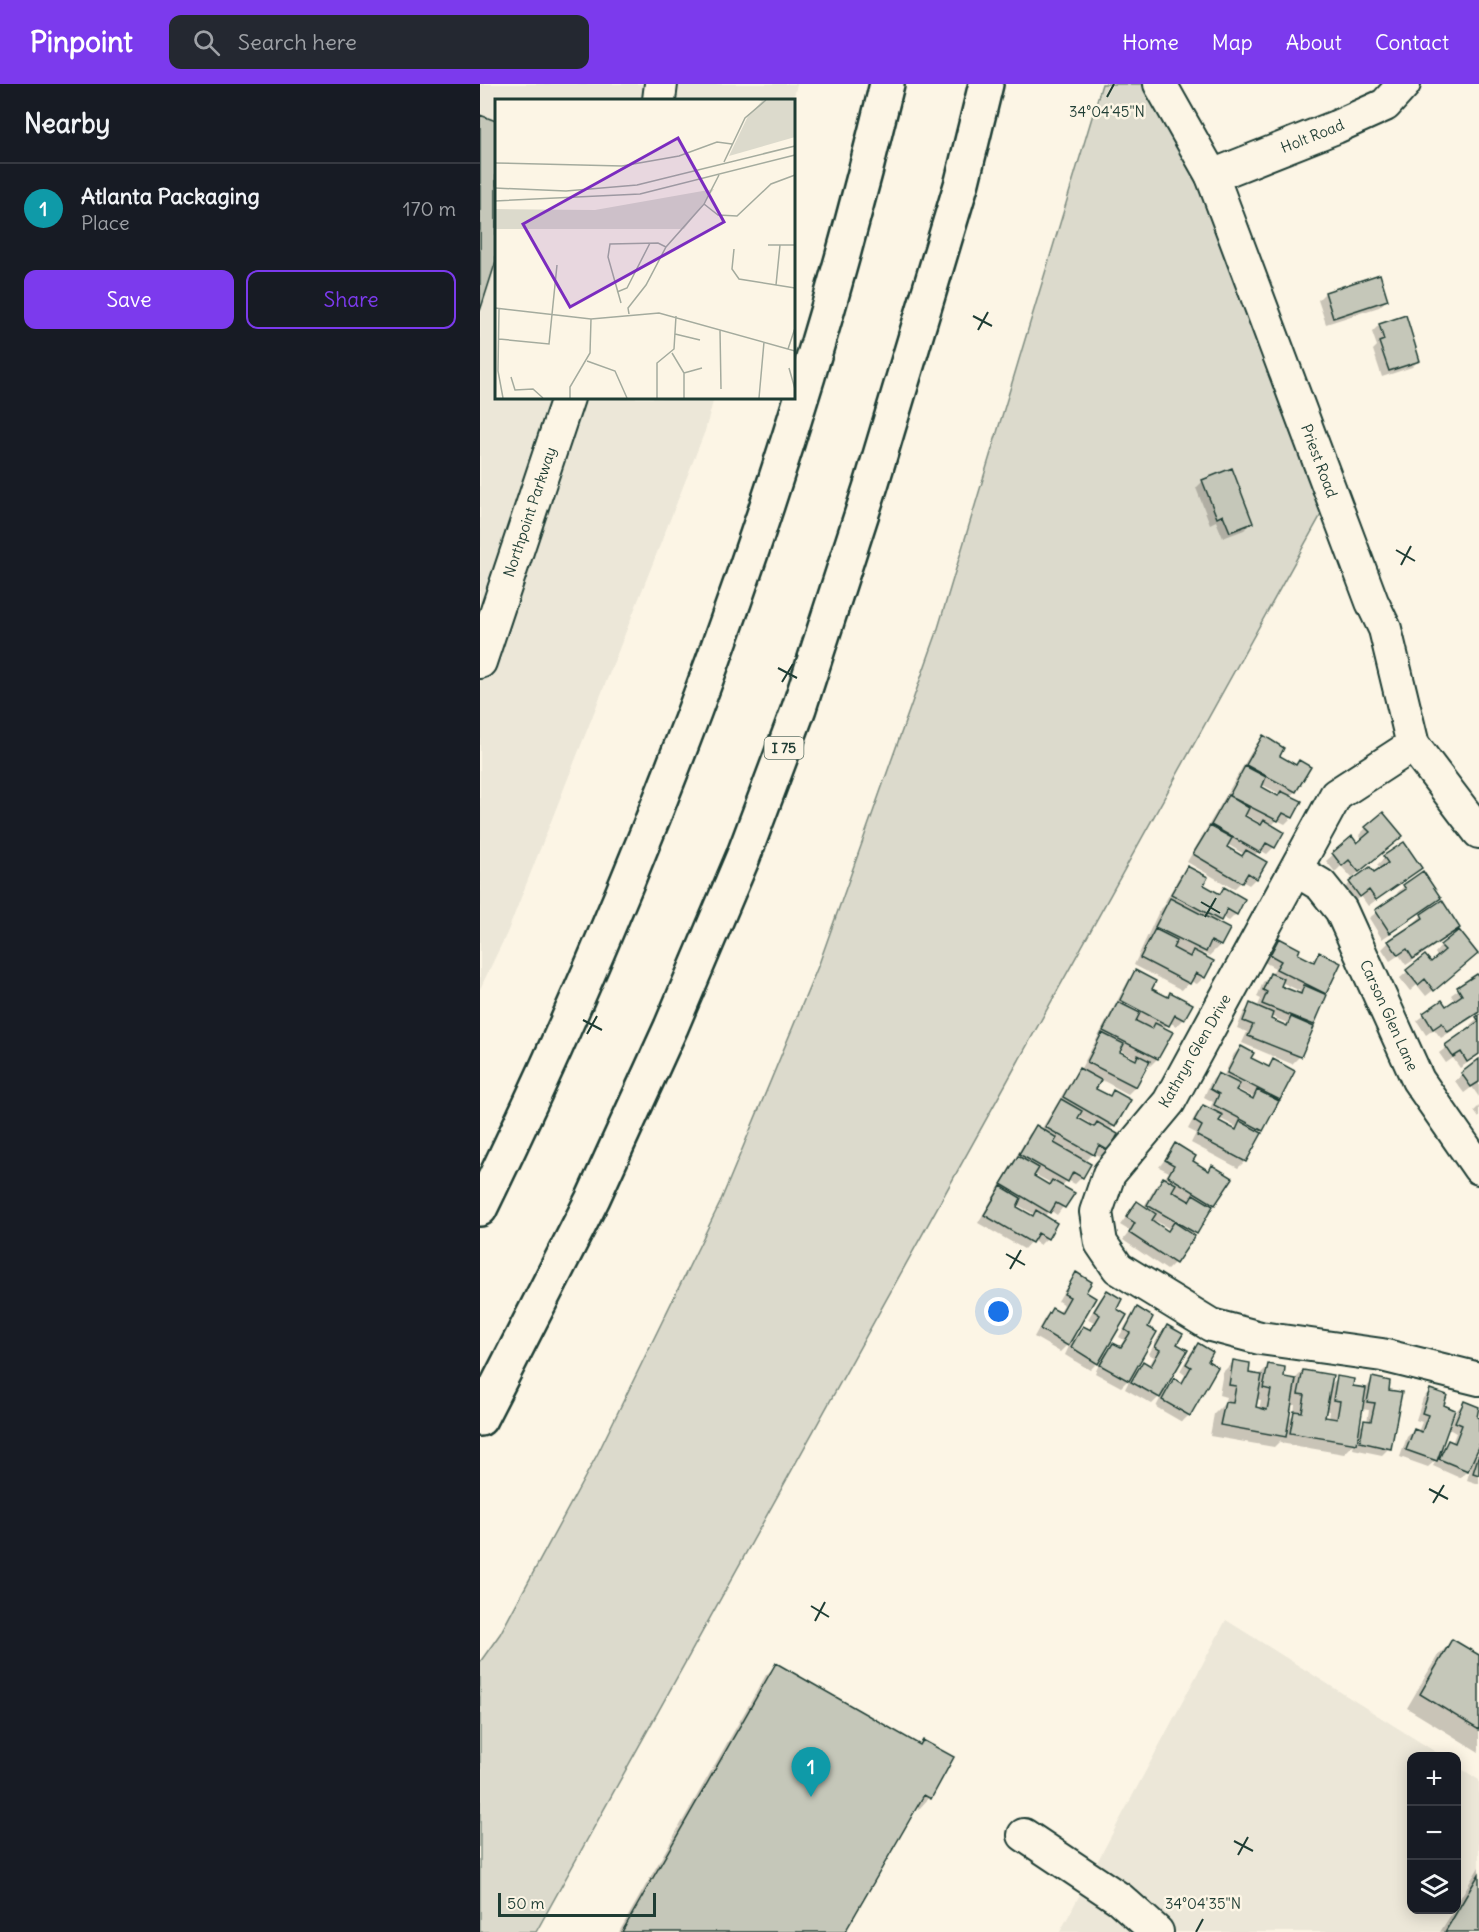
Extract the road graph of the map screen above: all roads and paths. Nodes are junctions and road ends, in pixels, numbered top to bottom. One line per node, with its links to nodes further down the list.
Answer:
1 (661, 84): 6 (street)
2 (887, 84): 14 (highway)
3 (986, 84): 16 (highway, I 75)
4 (1160, 84): 7 (street, Priest Road)
5 (1404, 84): 7 (street, Holt Road)
6 (658, 99)
7 (1212, 176): 10 (street, Priest Road)
8 (568, 399): 9 (street, Northpoint Parkway)
9 (480, 662)
10 (1413, 745): 11 (street, Priest Road); 12 (street, Kathryn Glen Drive)
11 (1479, 832)
12 (1296, 870): 13 (street, Carson Glen Lane); 15 (street, Kathryn Glen Drive)
13 (1479, 1168)
14 (480, 1209)
15 (1479, 1379)
16 (501, 1380): 17 (highway, I 75); 18 (highway)
17 (480, 1414)
18 (480, 1419)
19 (1024, 1835): 20 (street)
20 (1157, 1932)

